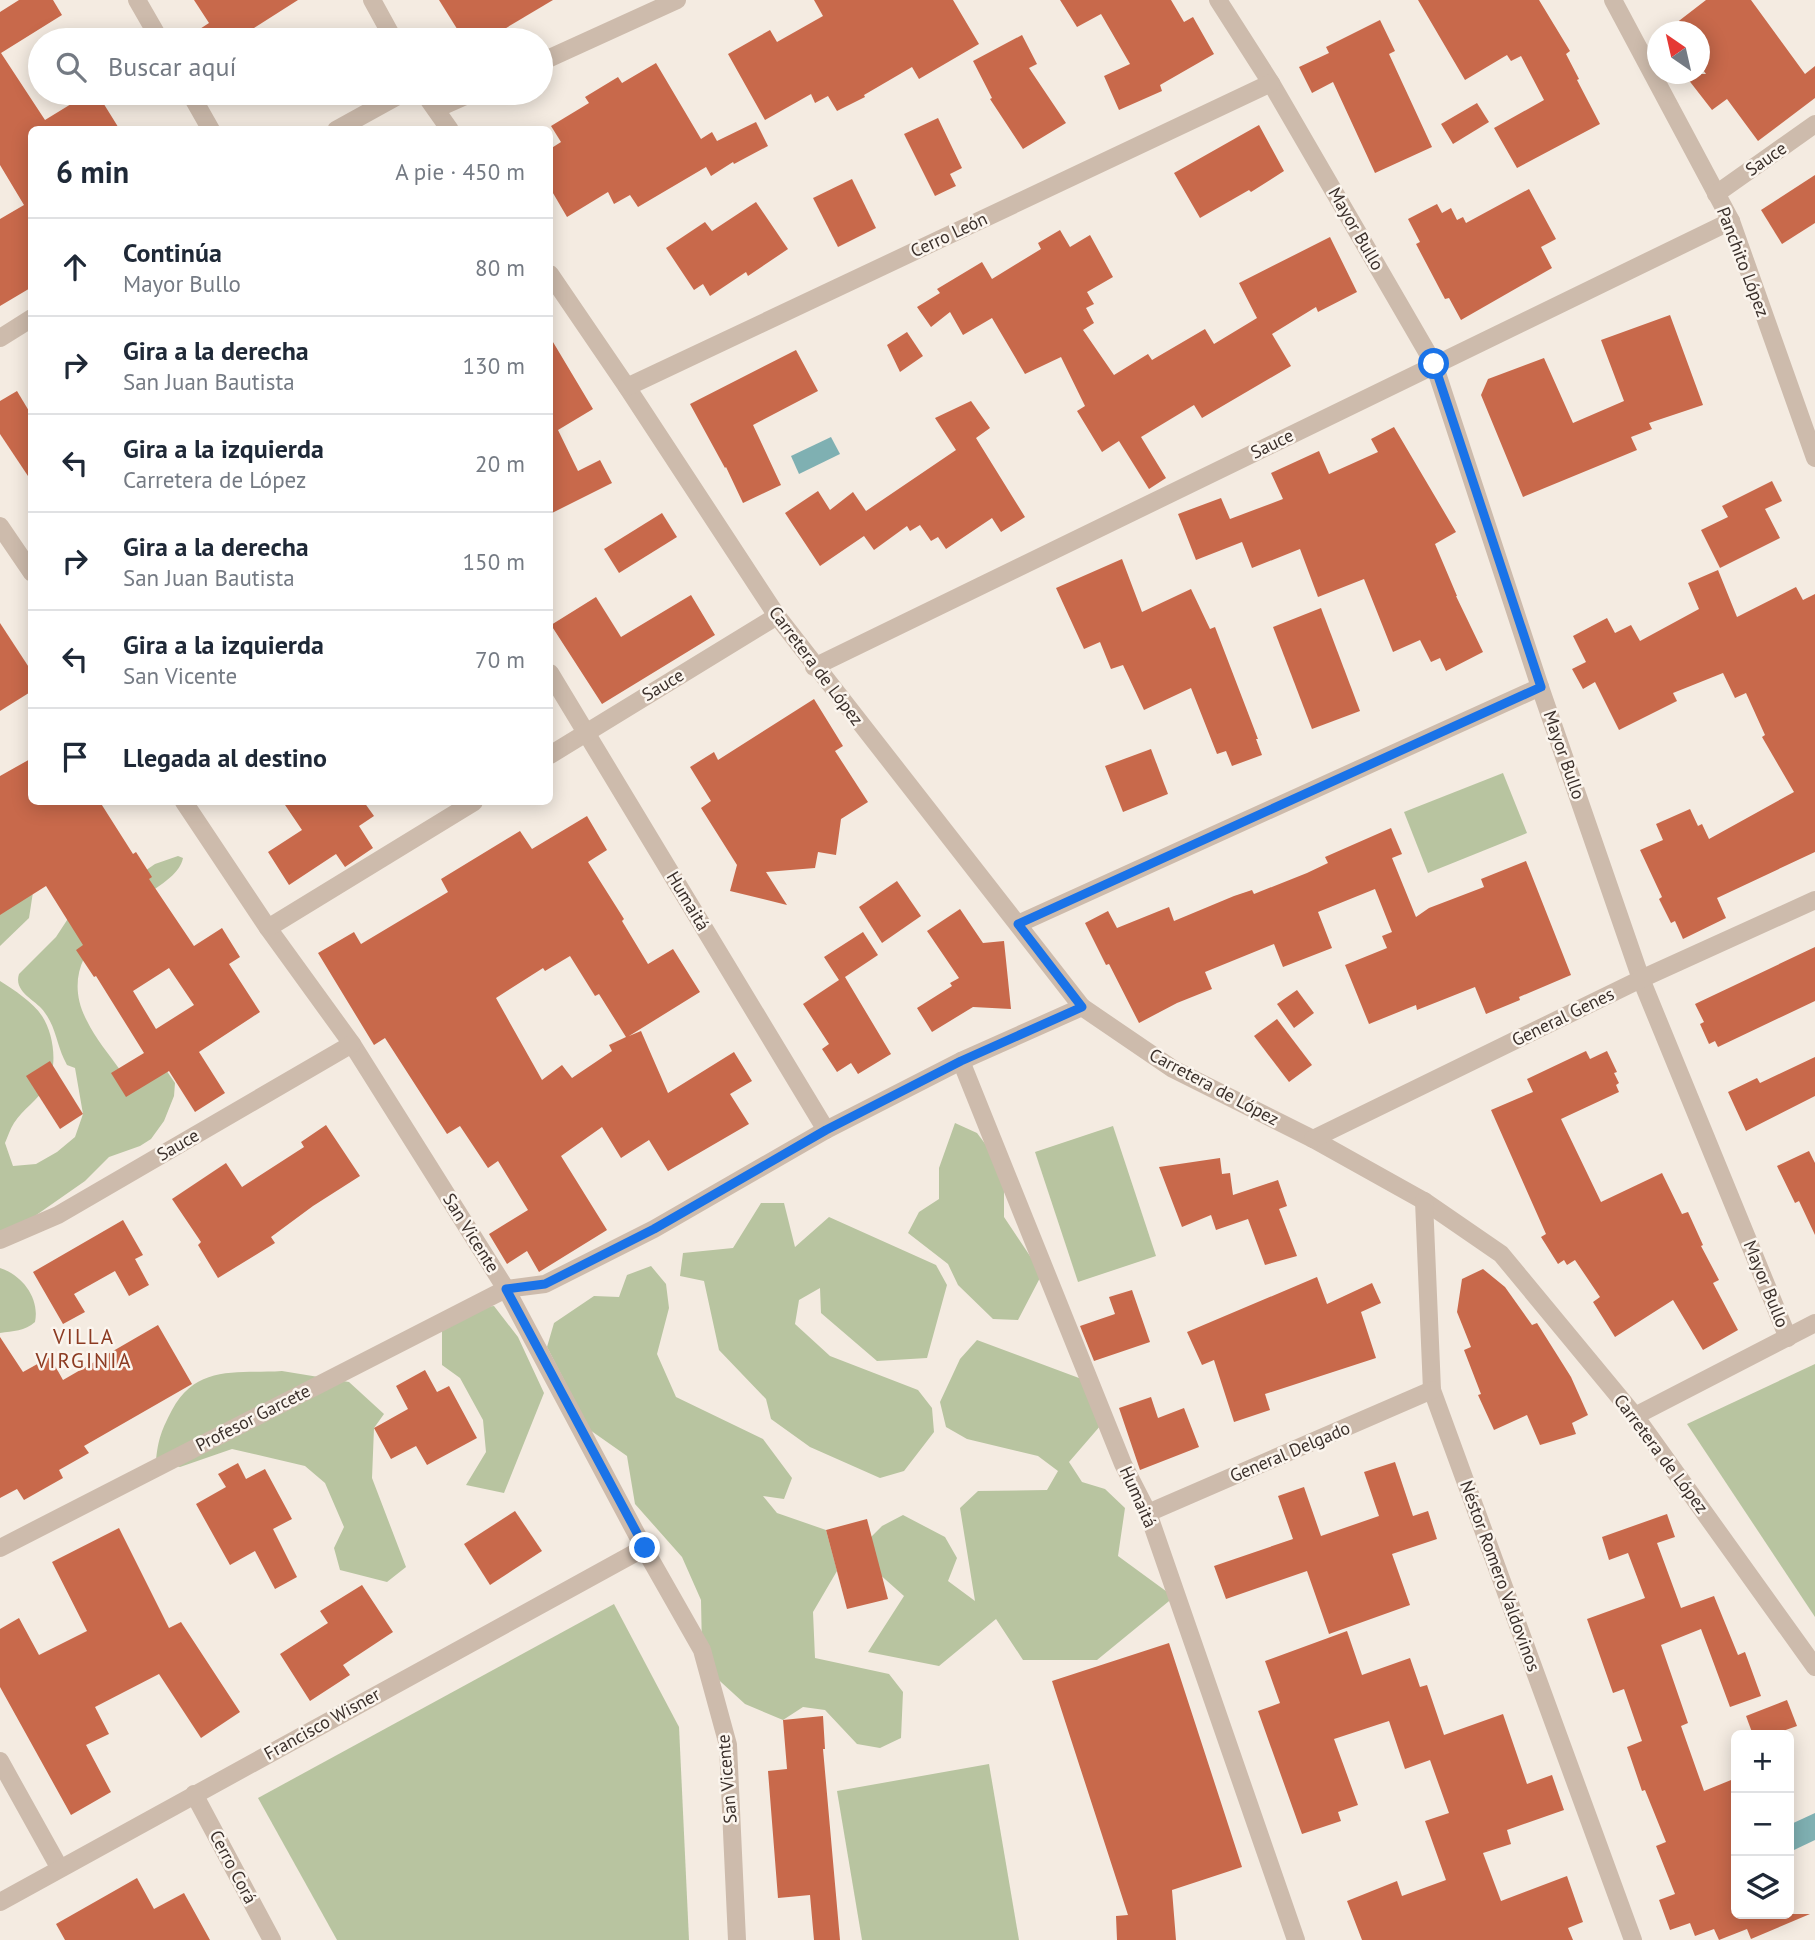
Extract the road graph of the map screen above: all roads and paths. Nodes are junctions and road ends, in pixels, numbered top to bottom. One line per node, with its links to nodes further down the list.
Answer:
1 (137, 0): 6 (street)
2 (372, 0): 7 (street)
3 (677, 0): 8 (street)
4 (1218, 0): 9 (street, Mayor Bullo)
5 (1613, 0): 19 (street, Panchito López)
6 (153, 28)
7 (387, 28)
8 (553, 57)
9 (1271, 83): 24 (street, Mayor Bullo); 25 (street, Cerro León)
10 (197, 105): 16 (street)
11 (381, 105): 17 (street)
12 (433, 105): 14 (street)
13 (445, 105): 14 (street)
14 (436, 109): 18 (street)
15 (1815, 124): 19 (street, Sauce)
16 (209, 126)
17 (343, 126)
18 (447, 126)
19 (1716, 194): 20 (street, Panchito López)
20 (1731, 221): 24 (street, Sauce); 26 (street, Panchito López)
21 (553, 278): 25 (street, Carretera de López)
22 (28, 320): 23 (street)
23 (0, 338)
24 (1434, 364): 30 (street, Sauce); 32 (street, Mayor Bullo)
25 (627, 387): 29 (street, Carretera de López)
26 (1814, 449)
27 (0, 526): 28 (street)
28 (28, 567)
29 (777, 615): 30 (street, Carretera de López); 33 (street, Sauce)
30 (814, 667): 38 (street, Carretera de López)
31 (553, 678): 33 (street, Humaitá)
32 (1541, 687): 38 (street); 40 (street, Mayor Bullo)
33 (586, 732): 34 (street, Sauce); 44 (street, Humaitá)
34 (553, 753)
35 (186, 805): 39 (street, San Vicente)
36 (469, 805): 39 (street)
37 (1815, 900): 40 (street, General Genes)
38 (1018, 924): 41 (street, Carretera de López)
39 (268, 928): 42 (street, San Vicente)
40 (1641, 979): 45 (street, General Genes); 50 (street, Mayor Bullo)
41 (1082, 1007): 43 (street, Profesor Garcete); 45 (street, Carretera de López)
42 (352, 1044): 47 (street, Sauce); 48 (street, San Vicente)
43 (961, 1061): 44 (street, Profesor Garcete); 53 (street, Humaitá)
44 (826, 1130): 48 (street, Profesor Garcete)
45 (1313, 1139): 46 (street, Carretera de López)
46 (1424, 1201): 51 (street, Néstor Romero Valdovinos); 52 (street, Carretera de López)
47 (0, 1240)
48 (506, 1289): 54 (street, Profesor Garcete); 55 (street, San Vicente)
49 (1815, 1323): 50 (street)
50 (1787, 1338): 52 (street)
51 (1432, 1390): 53 (street, General Delgado); 64 (street, Néstor Romero Valdovinos)
52 (1635, 1416): 56 (street, Carretera de López)
53 (1148, 1513): 63 (street, Humaitá)
54 (0, 1548)
55 (645, 1548): 58 (street, Francisco Wisner); 62 (street, San Vicente)
56 (1815, 1667)
57 (0, 1761): 59 (street)
58 (194, 1794): 59 (street, Francisco Wisner); 61 (street, Cerro Corá)
59 (59, 1867): 60 (street, Francisco Wisner)
60 (0, 1902)
61 (272, 1940)
62 (737, 1940)
63 (1296, 1940)
64 (1633, 1940)

